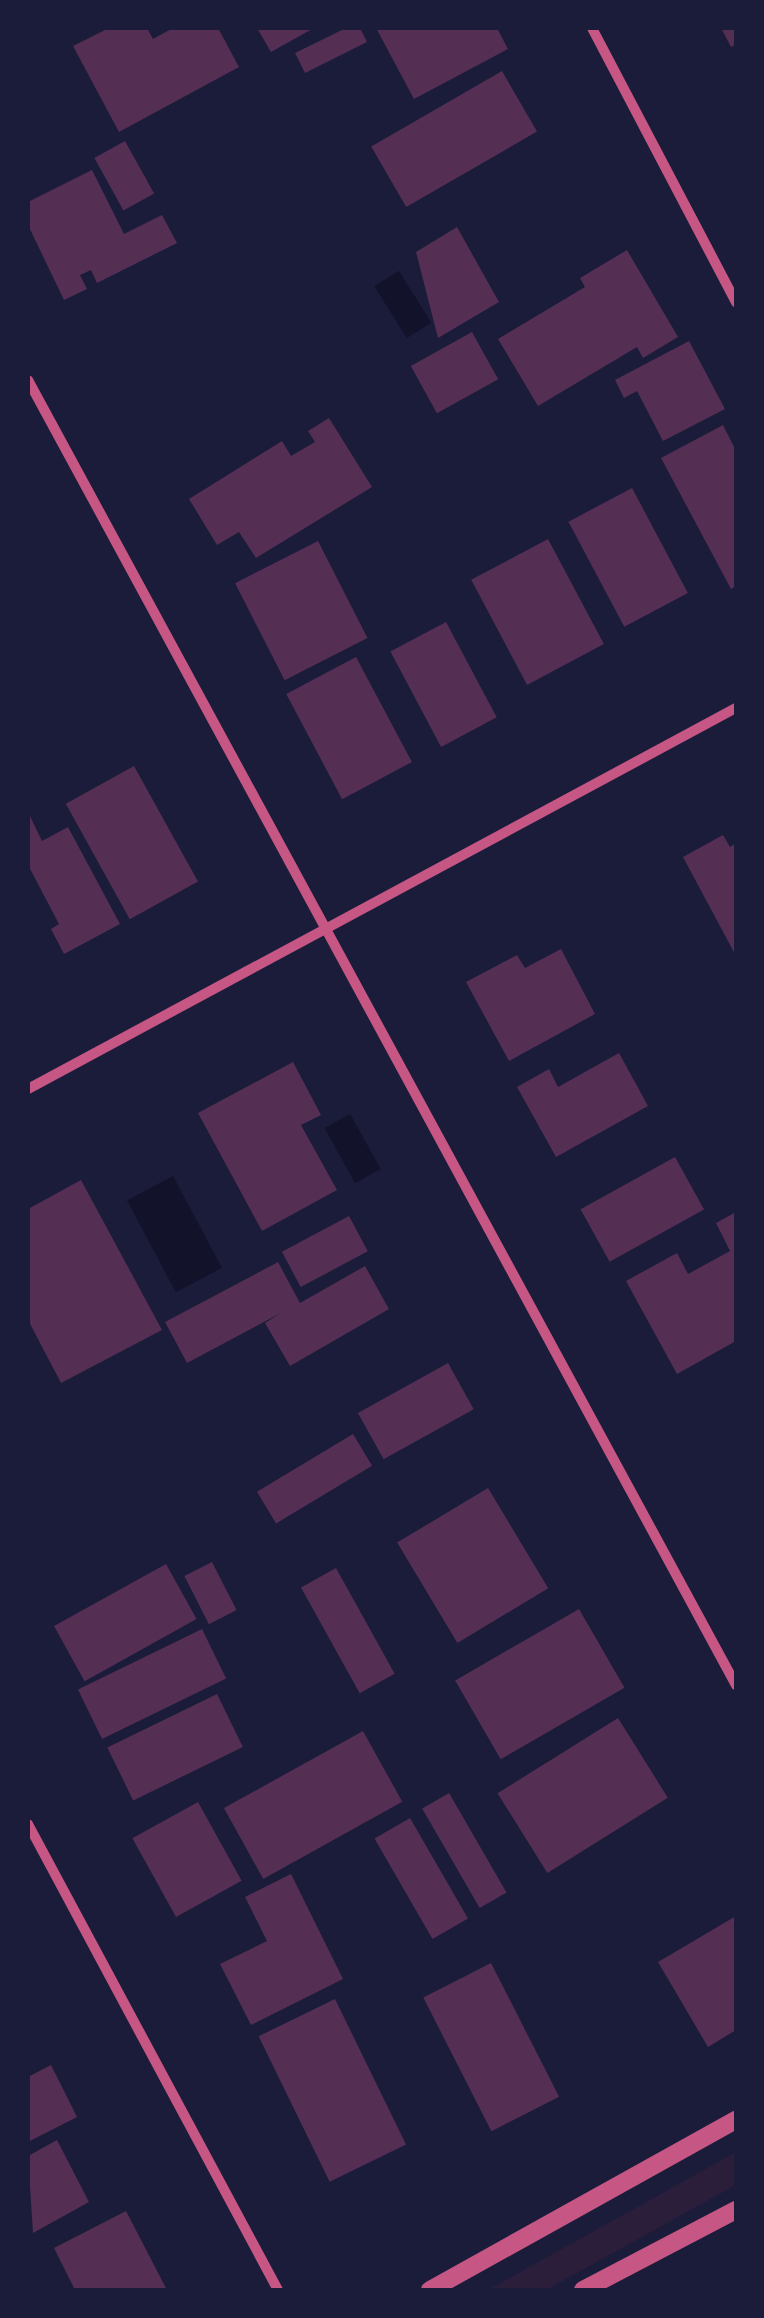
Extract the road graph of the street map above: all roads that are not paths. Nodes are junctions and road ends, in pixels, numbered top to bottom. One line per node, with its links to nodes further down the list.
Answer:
1 (592, 28): 2 (street)
2 (736, 302)
3 (28, 380): 5 (street)
4 (736, 708): 5 (street)
5 (326, 925): 6 (street); 7 (street)
6 (28, 1089)
7 (736, 1684)
8 (28, 1824): 11 (street)
9 (736, 2120): 12 (street)
10 (736, 2210): 13 (street)
11 (278, 2290)
12 (430, 2290)
13 (583, 2290)

